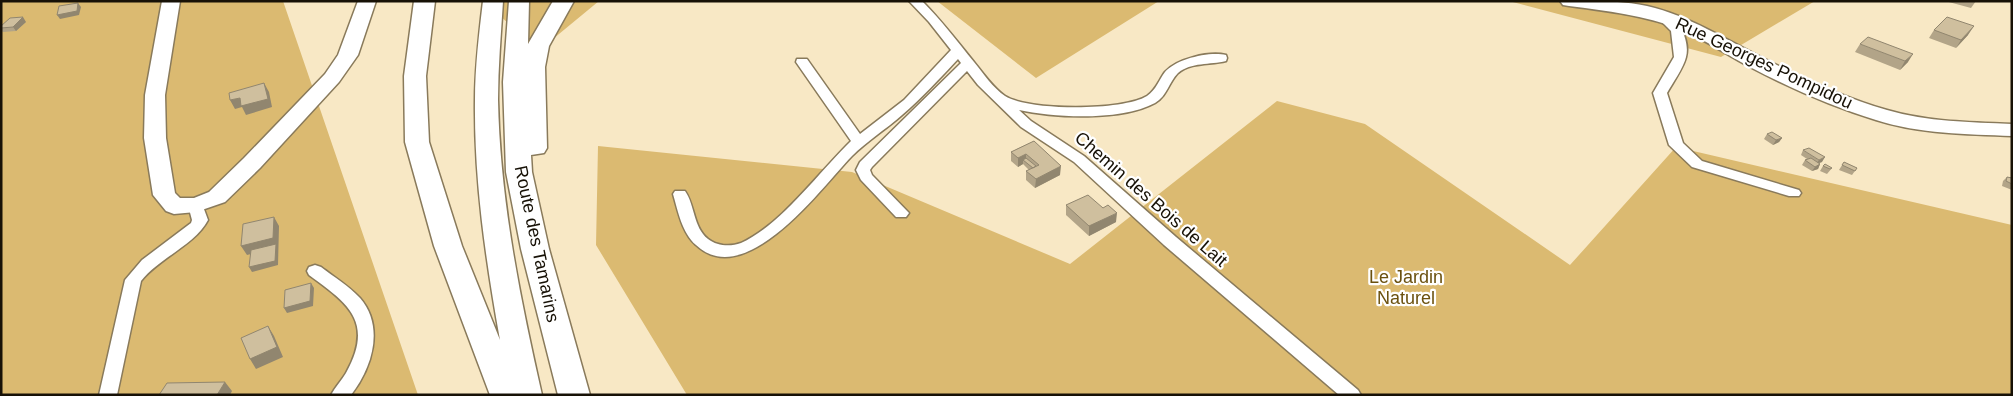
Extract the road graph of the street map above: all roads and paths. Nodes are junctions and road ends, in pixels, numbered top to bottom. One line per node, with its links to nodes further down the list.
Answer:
1 (172, 1): 18 (main road)
2 (367, 1): 18 (main road)
3 (425, 1): 24 (highway)
4 (494, 1): 25 (highway, Route des Tamarins)
5 (519, 1): 20 (highway, Route des Tamarins)
6 (564, 1): 20 (highway)
7 (916, 1): 10 (street, Chemin des Bois de Lait)
8 (1568, 1): 9 (main road, Rue Georges Pompidou)
9 (1664, 18): 14 (main road, Rue Georges Pompidou); 16 (street, Rue Georges Pompidou)
10 (963, 58): 13 (street, Chemin des Bois de Lait); 15 (street); 19 (street)
11 (1221, 58): 13 (street)
12 (802, 62): 15 (street)
13 (1001, 99): 27 (street, Chemin des Bois de Lait)
14 (2012, 130)
15 (859, 142): 17 (street)
16 (1794, 193)
17 (680, 194)
18 (196, 204): 22 (street)
19 (901, 214)
20 (535, 249): 26 (highway, Route des Tamarins)
21 (315, 271): 23 (street)
22 (108, 395)
23 (340, 395)
24 (506, 395)
25 (526, 395)
26 (574, 395)
27 (1352, 395)

